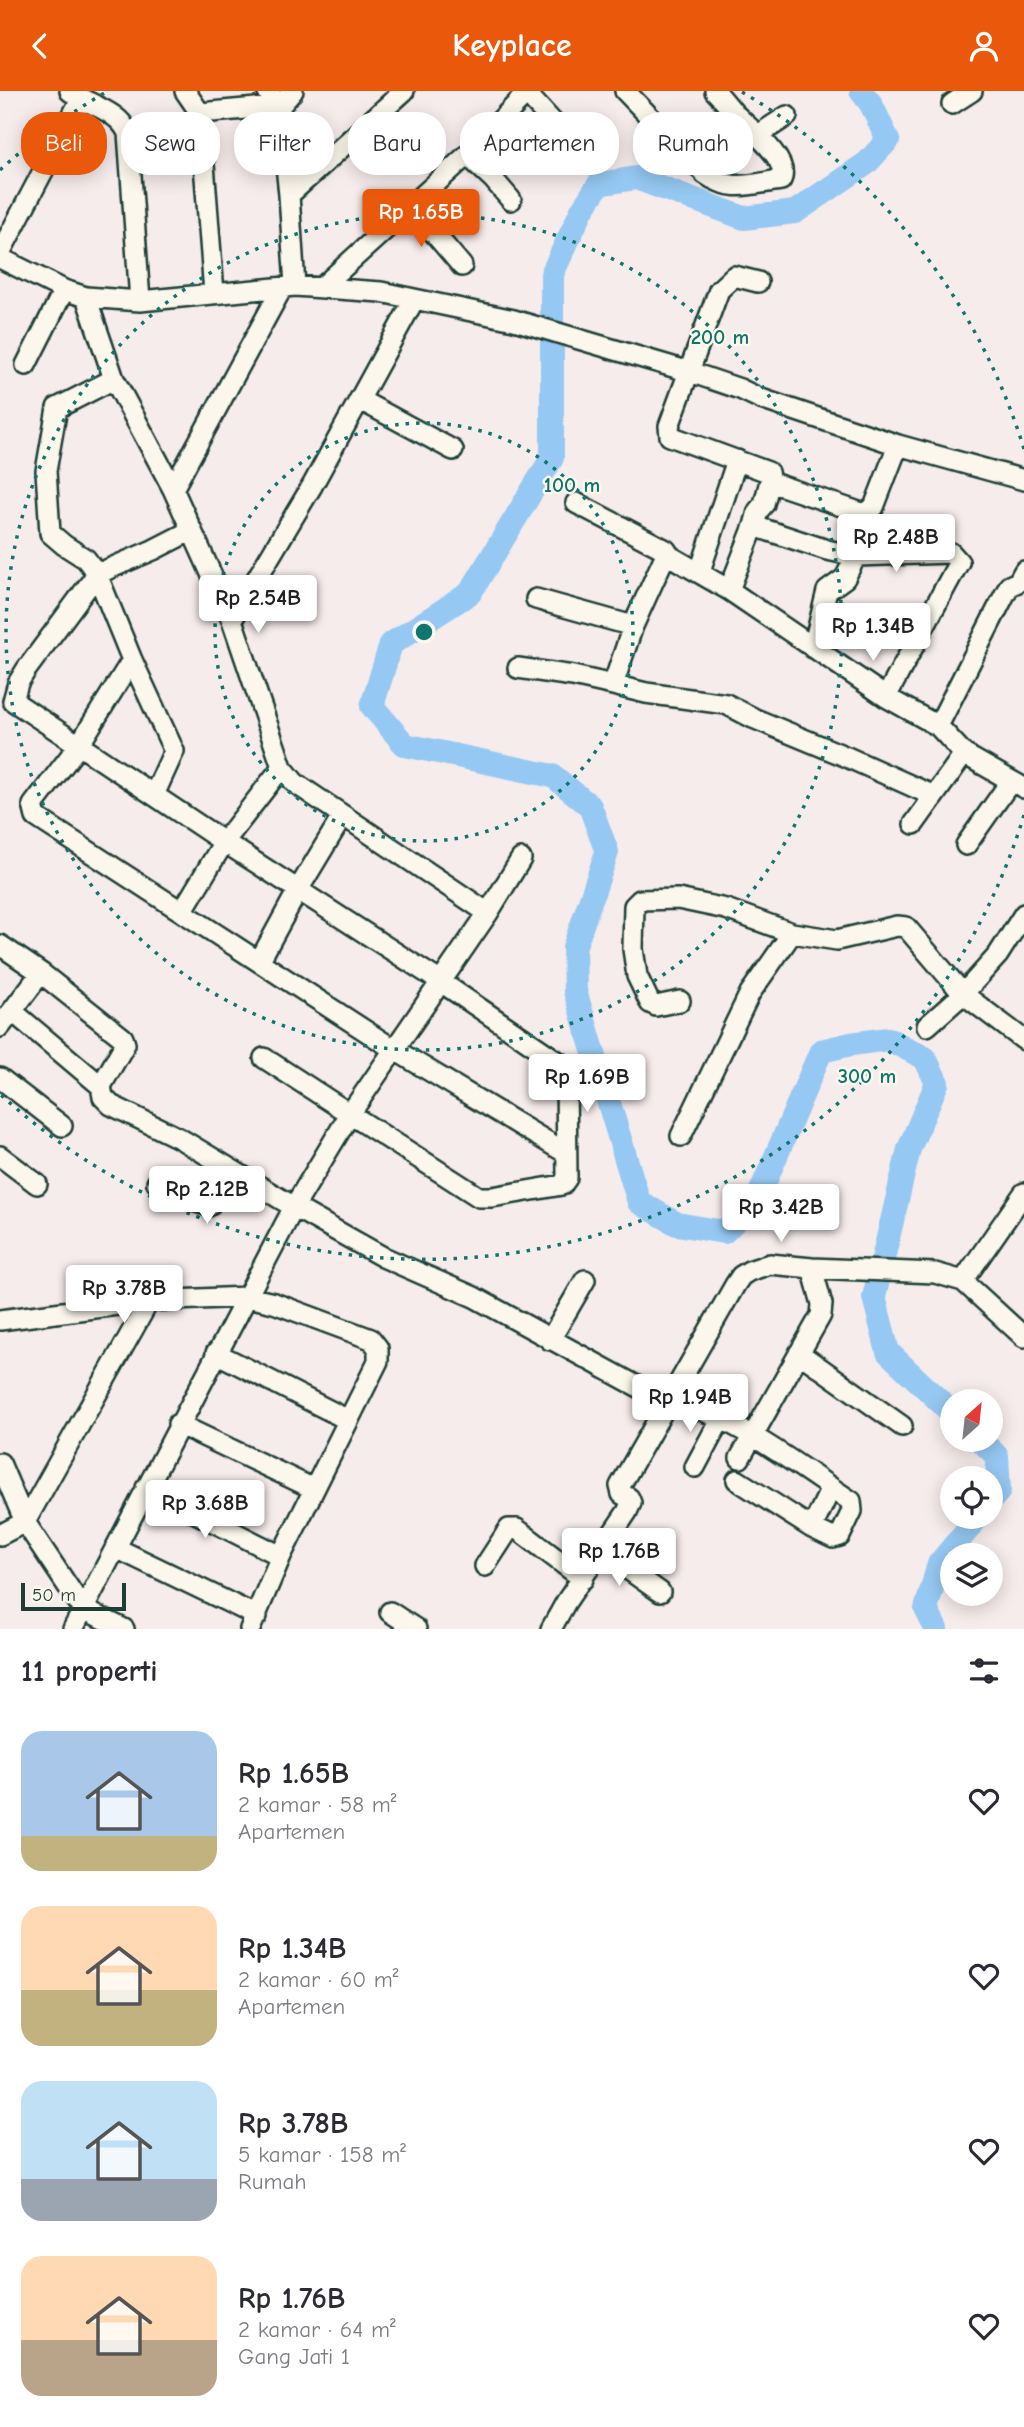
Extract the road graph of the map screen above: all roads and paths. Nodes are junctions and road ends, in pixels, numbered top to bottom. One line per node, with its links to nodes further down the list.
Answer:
1 (185, 91): 11 (street)
2 (293, 91): 9 (street)
3 (404, 91): 20 (street)
4 (625, 91): 16 (street)
5 (972, 91): 10 (street)
6 (528, 92): 13 (street); 14 (street)
7 (721, 93): 16 (street)
8 (75, 95): 23 (street); 33 (street)
9 (273, 98): 12 (street); 20 (street)
10 (952, 104)
11 (199, 112)
12 (205, 112)
13 (509, 112)
14 (546, 112)
15 (786, 116): 16 (street)
16 (758, 135)
17 (460, 161): 22 (street)
18 (205, 175): 30 (street)
19 (490, 175): 21 (street)
20 (289, 195): 27 (street)
21 (511, 200)
22 (411, 206): 25 (street); 28 (street)
23 (0, 253)
24 (0, 258): 29 (street)
25 (462, 267)
26 (758, 282): 35 (street)
27 (288, 287): 28 (street); 30 (street); 43 (street)
28 (322, 287): 32 (street)
29 (64, 290): 31 (street); 34 (street)
30 (214, 293): 33 (street)
31 (86, 297): 33 (street); 36 (street)
32 (414, 300): 35 (street); 37 (street)
33 (140, 301)
34 (26, 365)
35 (690, 372): 38 (street); 40 (street)
36 (114, 379): 43 (street); 51 (street)
37 (360, 400): 39 (street); 54 (street)
38 (898, 445): 41 (street); 42 (street)
39 (453, 450)
40 (737, 460): 42 (street); 49 (street)
41 (1024, 480)
42 (770, 481): 45 (street)
43 (173, 489): 46 (street)
44 (576, 503): 48 (street)
45 (754, 526): 47 (street); 52 (street)
46 (192, 530): 51 (street); 54 (street)
47 (856, 556): 56 (street); 60 (street)
48 (670, 557): 49 (street); 55 (street)
49 (700, 571): 52 (street)
50 (1024, 571): 61 (street)
51 (97, 574): 57 (street); 62 (street)
52 (729, 590): 56 (street)
53 (536, 599): 55 (street)
54 (232, 620): 64 (street)
55 (634, 627): 59 (street)
56 (813, 649): 60 (street)
57 (132, 660): 62 (street); 66 (street)
58 (518, 668): 59 (street)
59 (613, 685): 67 (street)
60 (886, 697): 61 (street)
61 (938, 726): 63 (street)
62 (79, 745): 66 (street); 74 (street)
63 (964, 754): 65 (street); 67 (street)
64 (282, 767): 68 (street); 70 (street)
65 (1018, 785): 71 (street)
66 (154, 795): 70 (street)
67 (934, 796): 69 (street)
68 (342, 817): 73 (street); 75 (street)
69 (914, 824)
70 (224, 842): 73 (street); 74 (street)
71 (967, 845)
72 (521, 859): 75 (street)
73 (298, 890): 79 (street); 81 (street)
74 (183, 911): 79 (street)
75 (488, 913): 81 (street)
76 (1024, 915): 82 (street)
77 (792, 933): 82 (street); 83 (street); 93 (street)
78 (0, 945): 80 (street)
79 (260, 960): 87 (street)
80 (41, 973): 84 (street); 90 (street)
81 (441, 982): 87 (street); 94 (street)
82 (963, 994): 85 (street); 86 (street)
83 (681, 1001)
84 (6, 1019): 90 (street)
85 (927, 1026)
86 (1022, 1035)
87 (396, 1050): 91 (street); 94 (street)
88 (264, 1058): 91 (street)
89 (0, 1078): 92 (street)
90 (102, 1086): 96 (street)
91 (350, 1114): 94 (street); 100 (street)
92 (62, 1126)
93 (681, 1136)
94 (566, 1153)
95 (0, 1156): 98 (street)
96 (232, 1170): 97 (street); 100 (street)
97 (157, 1183)
98 (37, 1184)
99 (1024, 1193): 103 (street)
100 (294, 1207): 104 (street); 108 (street)
101 (818, 1268): 103 (street); 110 (street); 111 (street)
102 (585, 1280): 108 (street)
103 (962, 1281): 107 (street)
104 (247, 1297): 105 (street); 109 (street); 112 (street)
105 (149, 1301): 106 (street); 124 (street)
106 (0, 1320)
107 (1024, 1337)
108 (550, 1340): 111 (street)
109 (216, 1353): 112 (street); 114 (street)
110 (799, 1353): 115 (street); 116 (street)
111 (668, 1403): 113 (street); 128 (street)
112 (348, 1420): 123 (street)
113 (720, 1420): 116 (street); 119 (street)
114 (178, 1424): 121 (street); 123 (street)
115 (902, 1426)
116 (751, 1436): 117 (street); 122 (street)
117 (740, 1458)
118 (0, 1463): 124 (street)
119 (695, 1467)
120 (737, 1480): 125 (street)
121 (146, 1488): 127 (street); 129 (street)
122 (831, 1488): 125 (street); 125 (street)
123 (314, 1489): 129 (street)
124 (25, 1522): 126 (street); 133 (street)
125 (812, 1528)
126 (0, 1535)
127 (116, 1548): 133 (street); 135 (street)
128 (602, 1551): 131 (street); 132 (street)
129 (281, 1556): 135 (street)
130 (485, 1566): 131 (street)
131 (583, 1579): 140 (street)
132 (660, 1592)
133 (83, 1609): 136 (street); 137 (street); 138 (street)
134 (390, 1612): 139 (street)
135 (253, 1622)
136 (73, 1629)
137 (89, 1629)
138 (124, 1629)
139 (416, 1629)
140 (551, 1629)

